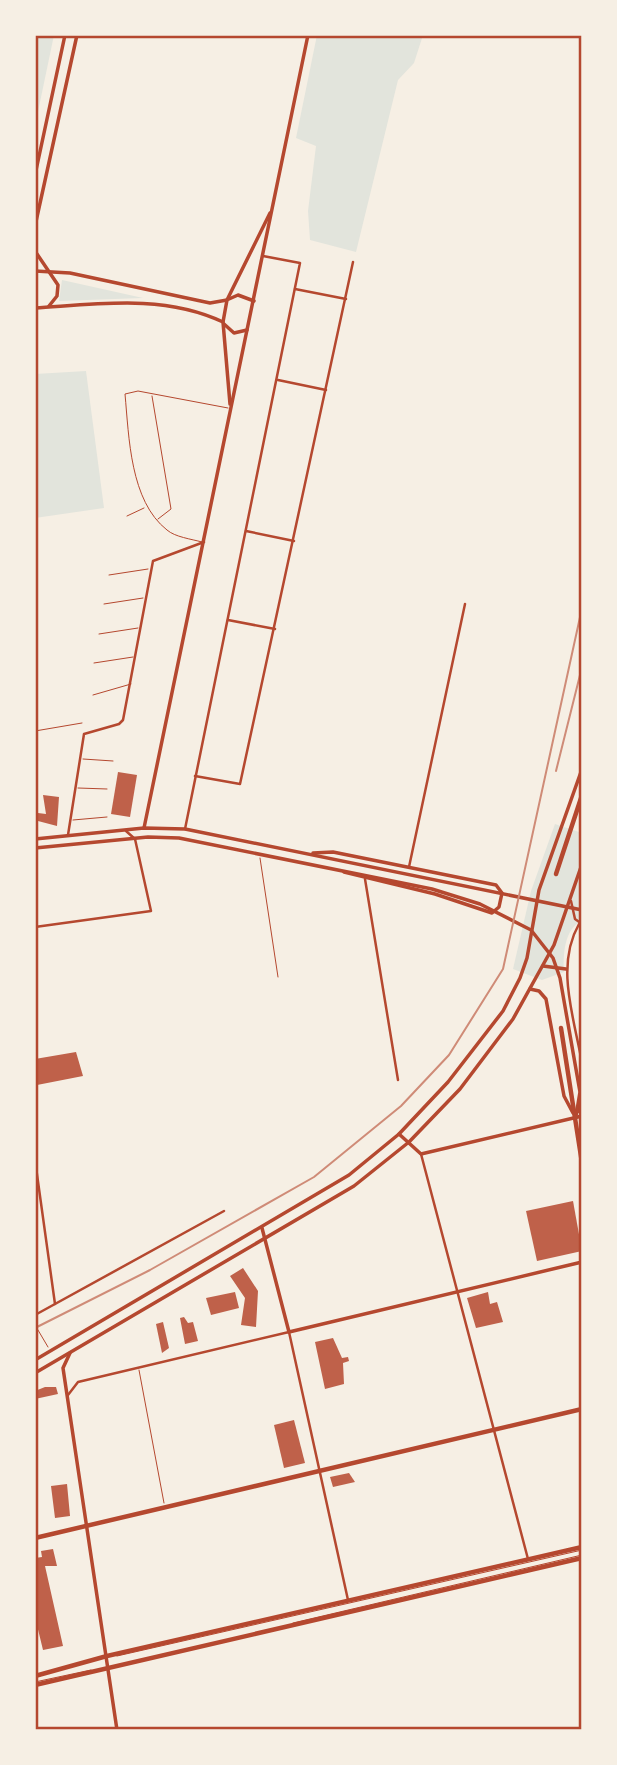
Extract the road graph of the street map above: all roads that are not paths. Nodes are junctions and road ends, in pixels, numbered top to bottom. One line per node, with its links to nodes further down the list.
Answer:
1 (65, 35): 4 (main road)
2 (77, 35): 6 (main road)
3 (308, 35): 5 (main road)
4 (35, 175)
5 (273, 208): 8 (main road); 14 (main road)
6 (35, 226)
7 (35, 251): 11 (main road)
8 (263, 256): 12 (street); 15 (main road)
9 (353, 262): 13 (street)
10 (35, 271): 11 (main road)
11 (51, 271): 14 (main road); 16 (main road)
12 (295, 289): 13 (street); 20 (street)
13 (346, 299): 21 (street)
14 (227, 300): 15 (main road); 18 (main road)
15 (254, 301): 19 (main road)
16 (47, 307): 17 (main road); 18 (main road)
17 (35, 308)
18 (223, 322): 19 (main road); 23 (main road)
19 (247, 330): 23 (main road)
20 (276, 380): 21 (street); 25 (street)
21 (326, 390): 26 (street)
22 (152, 394): 23 (lane); 24 (lane); 24 (lane)
23 (230, 409): 27 (main road)
24 (156, 520): 27 (lane)
25 (246, 531): 26 (street); 33 (street)
26 (294, 541): 35 (street)
27 (204, 542): 28 (street); 52 (main road)
28 (151, 568): 29 (lane); 30 (street)
29 (109, 575)
30 (146, 597): 31 (lane); 34 (street)
31 (104, 604)
32 (465, 604): 64 (street)
33 (228, 620): 35 (street); 46 (street)
34 (141, 627): 36 (lane); 37 (street)
35 (275, 629): 46 (street)
36 (99, 634)
37 (136, 657): 38 (lane); 39 (street)
38 (94, 663)
39 (131, 684): 40 (lane); 43 (street)
40 (93, 695)
41 (82, 723): 42 (lane)
42 (35, 731)
43 (80, 759): 44 (lane); 47 (street)
44 (113, 761)
45 (582, 769): 81 (main road)
46 (195, 776): 53 (street)
47 (76, 787): 48 (lane); 51 (street)
48 (107, 789)
49 (582, 795): 65 (main road)
50 (107, 817): 51 (lane)
51 (71, 820): 55 (street)
52 (144, 828): 53 (main road); 54 (main road); 56 (main road)
53 (185, 829): 61 (main road)
54 (122, 830): 55 (main road); 58 (street)
55 (68, 837): 57 (main road)
56 (148, 837): 58 (main road); 60 (main road)
57 (35, 839)
58 (135, 839): 59 (main road); 70 (street)
59 (35, 848)
60 (259, 852): 63 (main road); 73 (lane)
61 (308, 854): 64 (main road); 68 (main road)
62 (582, 864): 67 (main road)
63 (330, 867): 66 (main road); 80 (main road)
64 (409, 867): 66 (main road)
65 (556, 874)
66 (365, 879): 77 (street)
67 (570, 897): 69 (street); 71 (main road)
68 (582, 911)
69 (581, 924): 72 (street)
70 (35, 927)
71 (543, 966): 72 (main road); 74 (main road)
72 (566, 969): 76 (street)
73 (278, 977)
74 (530, 989): 80 (main road); 82 (main road)
75 (561, 1028): 80 (main road)
76 (582, 1063)
77 (398, 1080)
78 (582, 1102): 80 (street)
79 (582, 1116): 80 (main road)
80 (575, 1117): 83 (main road); 85 (main road)
81 (399, 1134): 82 (main road); 87 (main road)
82 (409, 1142): 83 (main road); 88 (main road)
83 (421, 1154): 90 (street)
84 (35, 1160): 91 (street)
85 (582, 1163)
86 (224, 1211): 91 (street)
87 (262, 1228): 88 (main road); 95 (main road)
88 (265, 1240): 93 (main road); 94 (main road)
89 (582, 1262): 90 (main road)
90 (456, 1292): 93 (main road); 100 (street)
91 (55, 1304): 92 (street)
92 (35, 1315)
93 (289, 1332): 96 (street); 101 (street)
94 (70, 1353): 97 (main road); 98 (main road)
95 (35, 1360)
96 (138, 1368): 98 (street); 102 (lane)
97 (35, 1373)
98 (68, 1395): 103 (main road)
99 (582, 1409): 100 (main road)
100 (492, 1431): 101 (main road); 107 (street)
101 (319, 1472): 102 (main road); 108 (street)
102 (165, 1508): 103 (main road)
103 (87, 1526): 104 (main road); 109 (main road)
104 (35, 1538)
105 (582, 1549): 107 (main road)
106 (582, 1557): 110 (main road)
107 (528, 1561): 108 (main road)
108 (348, 1603): 109 (main road)
109 (107, 1656): 110 (main road); 111 (main road)
110 (108, 1668): 112 (main road); 113 (main road)
111 (35, 1676)
112 (35, 1684)
113 (117, 1730)

